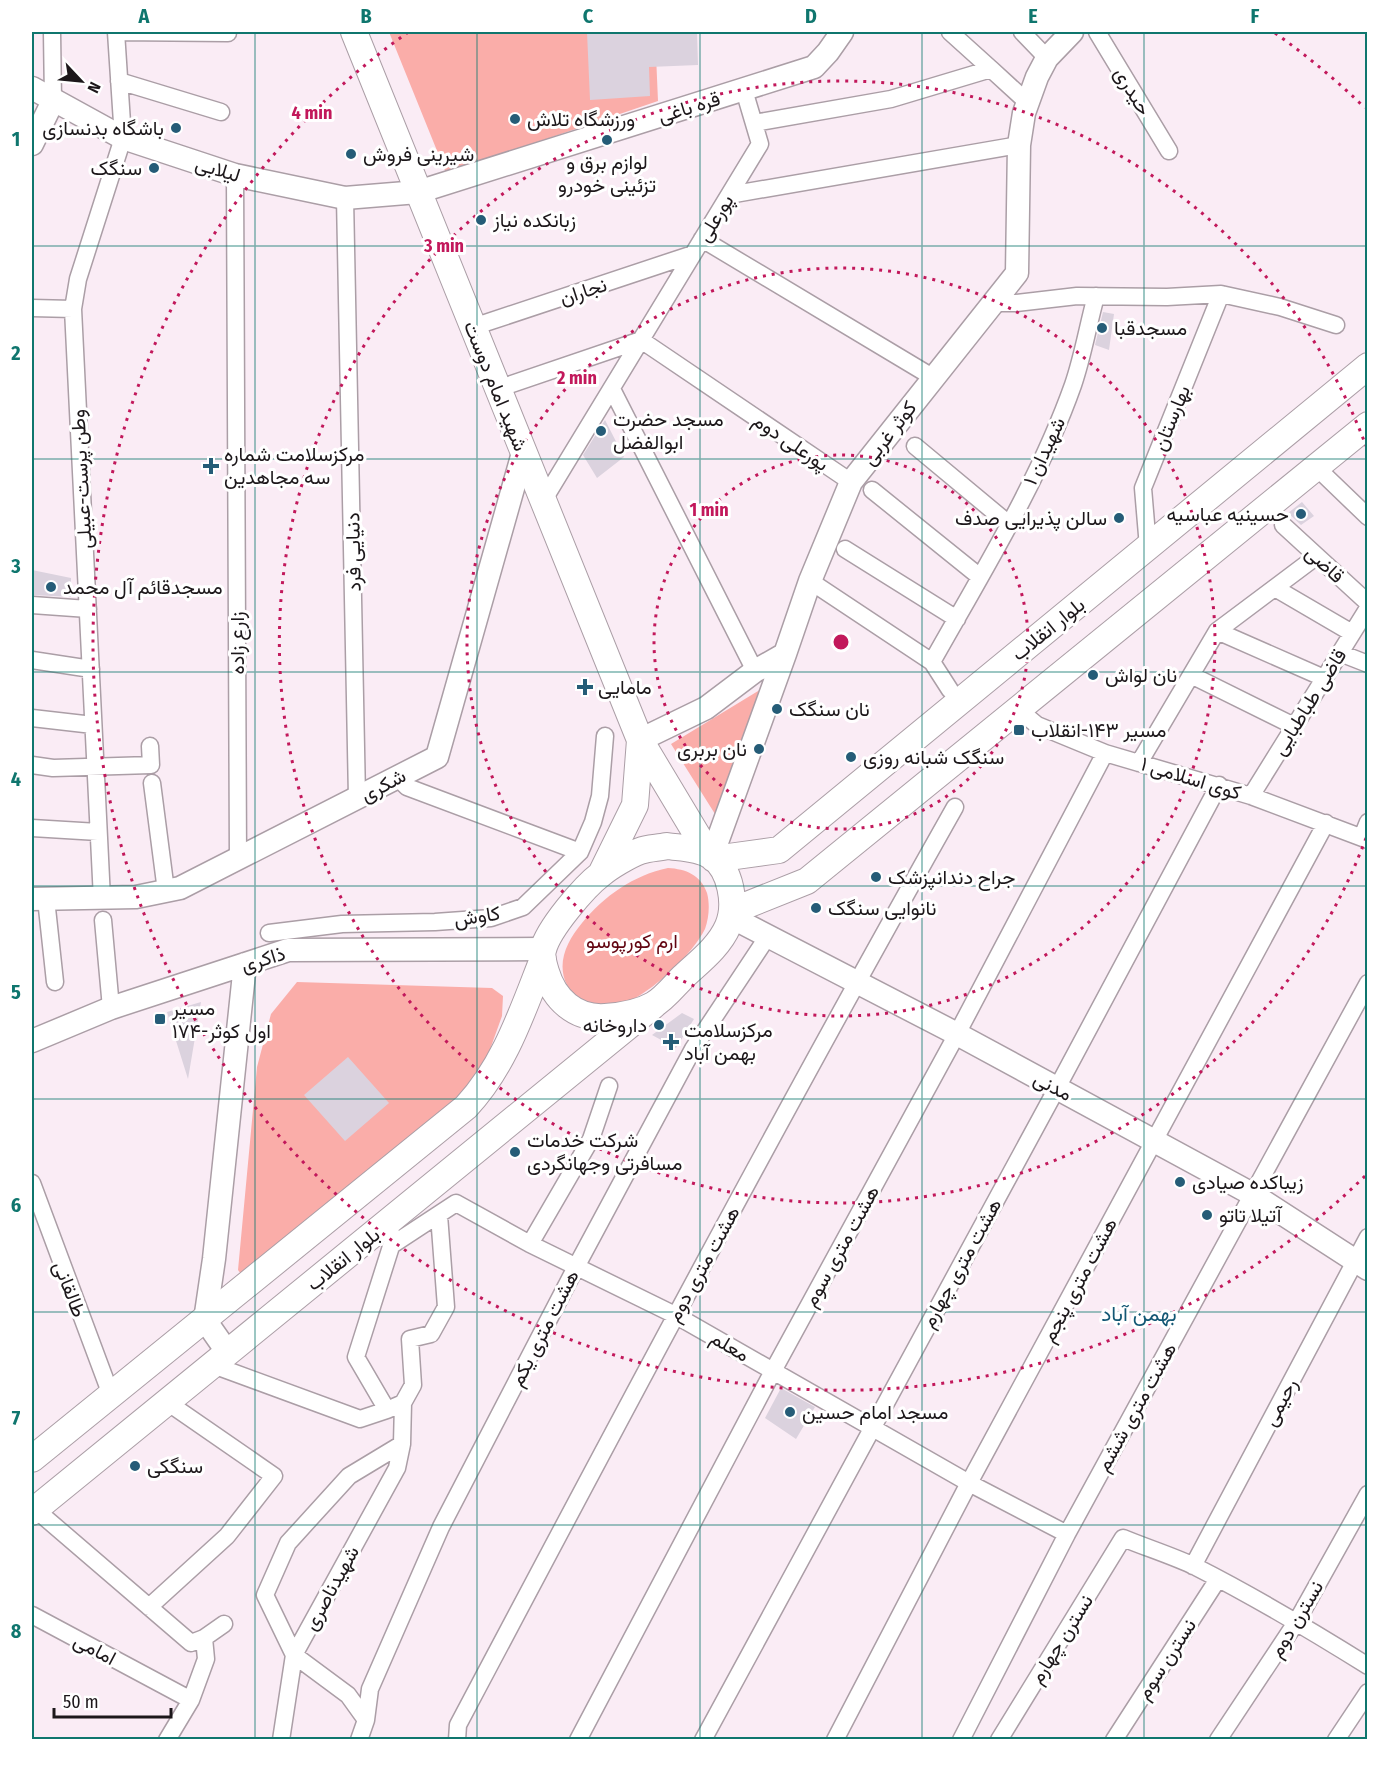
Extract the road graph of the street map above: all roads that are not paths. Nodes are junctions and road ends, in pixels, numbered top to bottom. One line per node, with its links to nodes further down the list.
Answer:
1 (52, 32): 15 (street)
2 (116, 32): 9 (street); 12 (street)
3 (354, 32): 24 (main road, شهید امام دوست)
4 (842, 32): 14 (main road, قره باغی)
5 (950, 32): 11 (street)
6 (1022, 32): 10 (street)
7 (1072, 32): 10 (main road, کوثر غربی)
8 (1097, 32): 22 (street, حیدری)
9 (228, 33)
10 (1047, 58): 16 (main road, کوثر غربی)
11 (991, 69): 16 (street); 18 (street)
12 (119, 81): 17 (street); 19 (street)
13 (32, 88): 15 (main road, لیلابی)
14 (744, 90): 18 (street, پورعلی); 24 (main road, قره باغی)
15 (53, 101): 19 (main road, لیلابی); 20 (main road)
16 (1027, 102): 21 (main road, کوثر غربی)
17 (221, 112)
18 (754, 123): 25 (street, پورعلی)
19 (123, 138): 23 (main road, لیلابی); 33 (street, وطن پرست-عبیلی)
20 (32, 144)
21 (1019, 145): 25 (street); 31 (main road, کوثر غربی)
22 (1168, 151)
23 (235, 175): 26 (main road, لیلابی); 97 (street, زارع زاده)
24 (418, 192): 26 (main road, لیلابی); 35 (main road, شهید امام دوست)
25 (729, 195): 27 (street, پورعلی)
26 (345, 198): 89 (street, دنیایی فرد)
27 (702, 239): 28 (street, پورعلی); 38 (street)
28 (693, 254): 35 (street, نجاران); 36 (street, پورعلی)
29 (1221, 294): 30 (street); 34 (street); 51 (street, بهارستان)
30 (1096, 296): 31 (street); 49 (street, شهیدان ۱)
31 (993, 303): 38 (main road, کوثر غربی)
32 (32, 308): 33 (street)
33 (73, 309): 60 (street, وطن پرست-عبیلی)
34 (1336, 325)
35 (472, 327): 39 (main road, شهید امام دوست)
36 (641, 340): 39 (street); 40 (street, پورعلی); 45 (street, پورعلی دوم)
37 (1368, 366): 51 (main road, بلوار انقلاب)
38 (933, 378): 45 (main road, کوثر غربی)
39 (497, 388): 43 (main road, شهید امام دوست)
40 (612, 389): 47 (street, پورعلی); 70 (street)
41 (1368, 425): 44 (main road)
42 (915, 446): 49 (street)
43 (523, 453): 47 (main road, شهید امام دوست); 85 (main road, شکری)
44 (1316, 467): 48 (street); 74 (main road)
45 (851, 482): 55 (main road, کوثر غربی)
46 (872, 490): 54 (street)
47 (543, 501): 79 (main road, شهید امام دوست)
48 (1368, 517)
49 (1010, 525): 54 (street, شهیدان ۱)
50 (1283, 525): 53 (street, قاضی)
51 (1148, 546): 96 (main road, بلوار انقلاب)
52 (845, 549): 61 (street)
53 (1317, 556): 56 (street); 57 (street, قاضی)
54 (980, 577): 61 (street, شهیدان ۱)
55 (810, 581): 65 (main road, کوثر غربی); 67 (street)
56 (1275, 588): 62 (street); 63 (street)
57 (1368, 603)
58 (32, 605): 60 (street)
59 (1368, 608): 63 (street, قاضی طباطبایی)
60 (88, 609): 69 (street, وطن پرست-عبیلی)
61 (957, 619): 67 (street, شهیدان ۱)
62 (1217, 631): 71 (street); 72 (street)
63 (1352, 633): 64 (street, قاضی طباطبایی)
64 (1340, 653): 68 (street); 72 (street, قاضی طباطبایی)
65 (785, 654): 70 (main road); 96 (main road, کوثر غربی)
66 (32, 660): 69 (street)
67 (932, 662): 73 (street)
68 (1368, 664)
69 (91, 669): 76 (street, وطن پرست-عبیلی)
70 (755, 671): 79 (main road)
71 (1191, 675): 77 (street); 82 (street)
72 (1324, 678): 77 (street, قاضی طباطبایی)
73 (950, 690)
74 (1019, 710): 81 (street, کوی اسلامی ۱); 102 (main road)
75 (32, 718): 76 (street)
76 (93, 726): 84 (street, وطن پرست-عبیلی)
77 (1294, 726): 88 (street, قاضی طباطبایی)
78 (605, 736): 95 (street, کاوش)
79 (640, 740): 96 (main road, شهید امام دوست); 98 (main road)
80 (150, 746): 84 (street)
81 (1105, 753): 82 (street, کوی اسلامی ۱); 112 (street, هشت متری سوم)
82 (1139, 763): 87 (street, کوی اسلامی ۱)
83 (32, 765): 84 (street)
84 (95, 767): 93 (street, وطن پرست-عبیلی)
85 (397, 777): 89 (main road, شکری); 95 (street)
86 (152, 783): 99 (street)
87 (1219, 785): 88 (street, کوی اسلامی ۱); 115 (street, هشت متری چهارم)
88 (1251, 796): 91 (street, کوی اسلامی ۱)
89 (357, 798): 97 (main road, شکری)
90 (955, 807): 108 (street, هشت متری دوم)
91 (1326, 823): 94 (street, کوی اسلامی ۱); 116 (street, هشت متری پنجم)
92 (32, 828): 93 (street)
93 (98, 831): 101 (street, وطن پرست-عبیلی)
94 (1366, 833)
95 (580, 852): 103 (street, کاوش)
96 (712, 857): 98 (main road); 102 (main road)
97 (238, 860): 99 (main road, شکری)
98 (601, 874): 105 (main road)
99 (166, 891): 101 (main road, شکری)
100 (39, 899): 101 (main road, شکری); 107 (street)
101 (103, 909): 111 (street, وطن پرست-عبیلی)
102 (731, 914): 104 (main road, مدنی); 110 (main road)
103 (269, 933)
104 (768, 936): 108 (main road, مدنی); 125 (street, هشت متری یکم)
105 (543, 954): 106 (main road, ذاکری); 110 (main road); 127 (main road, بلوار انقلاب)
106 (245, 964): 111 (main road, ذاکری); 127 (main road)
107 (55, 982)
108 (857, 982): 112 (main road, مدنی); 126 (street, هشت متری دوم)
109 (1368, 983): 118 (street, هشت متری ششم)
110 (654, 1005): 119 (main road, بلوار انقلاب)
111 (111, 1008): 113 (main road, ذاکری)
112 (957, 1034): 115 (main road, مدنی); 129 (street, هشت متری سوم)
113 (32, 1041)
114 (609, 1086): 122 (street)
115 (1057, 1088): 116 (main road, مدنی); 134 (street, هشت متری چهارم)
116 (1155, 1140): 118 (main road, مدنی); 137 (street, هشت متری پنجم)
117 (32, 1183): 130 (street, طالقانی)
118 (1252, 1194): 124 (main road, مدنی); 140 (street, هشت متری ششم)
119 (403, 1210): 123 (street); 128 (main road, بلوار انقلاب)
120 (439, 1215): 122 (street, معلم); 123 (street, معلم); 132 (street, شهید‌ناصری)
121 (1368, 1237): 124 (street, رحیمی)
122 (530, 1244): 125 (street, معلم)
123 (392, 1245): 133 (street)
124 (1361, 1265): 141 (street, رحیمی)
125 (576, 1267): 126 (street, معلم); 152 (street, هشت متری یکم)
126 (675, 1315): 129 (street, معلم); 153 (street, هشت متری دوم)
127 (206, 1320): 128 (main road); 130 (main road, بلوار انقلاب)
128 (221, 1359): 131 (main road, بلوار انقلاب); 133 (street)
129 (772, 1371): 134 (street, معلم); 157 (street, هشت متری سوم)
130 (111, 1395): 136 (main road, بلوار انقلاب)
131 (167, 1402): 139 (main road, بلوار انقلاب); 143 (street)
132 (404, 1403): 133 (street); 135 (street, شهید‌ناصری)
133 (387, 1410)
134 (871, 1427): 137 (street, معلم); 158 (street, هشت متری چهارم)
135 (402, 1444): 148 (street, شهید‌ناصری); 148 (street)
136 (32, 1459)
137 (969, 1483): 140 (street, معلم); 159 (street, هشت متری پنجم)
138 (1368, 1494): 145 (street, نسترن دوم)
139 (33, 1510): 143 (street)
140 (1067, 1534): 160 (street, هشت متری ششم)
141 (1193, 1566): 142 (street); 161 (street, نسترن چهارم)
142 (1218, 1579): 145 (street); 162 (street, نسترن سوم)
143 (149, 1607): 147 (street)
144 (32, 1615): 151 (street, امامی)
145 (1297, 1621): 149 (street); 163 (street, نسترن دوم)
146 (224, 1624): 147 (street)
147 (204, 1638): 151 (street)
148 (294, 1655): 152 (street); 155 (street, شهید‌ناصری)
149 (1368, 1666)
150 (1368, 1692): 164 (street)
151 (191, 1700): 154 (street)
152 (366, 1720): 156 (street, هشت متری یکم)
153 (458, 1732)
154 (167, 1740)
155 (282, 1740)
156 (359, 1740)
157 (578, 1740)
158 (703, 1740)
159 (835, 1740)
160 (961, 1740)
161 (999, 1740)
162 (1114, 1740)
163 (1218, 1740)
164 (1336, 1740)

